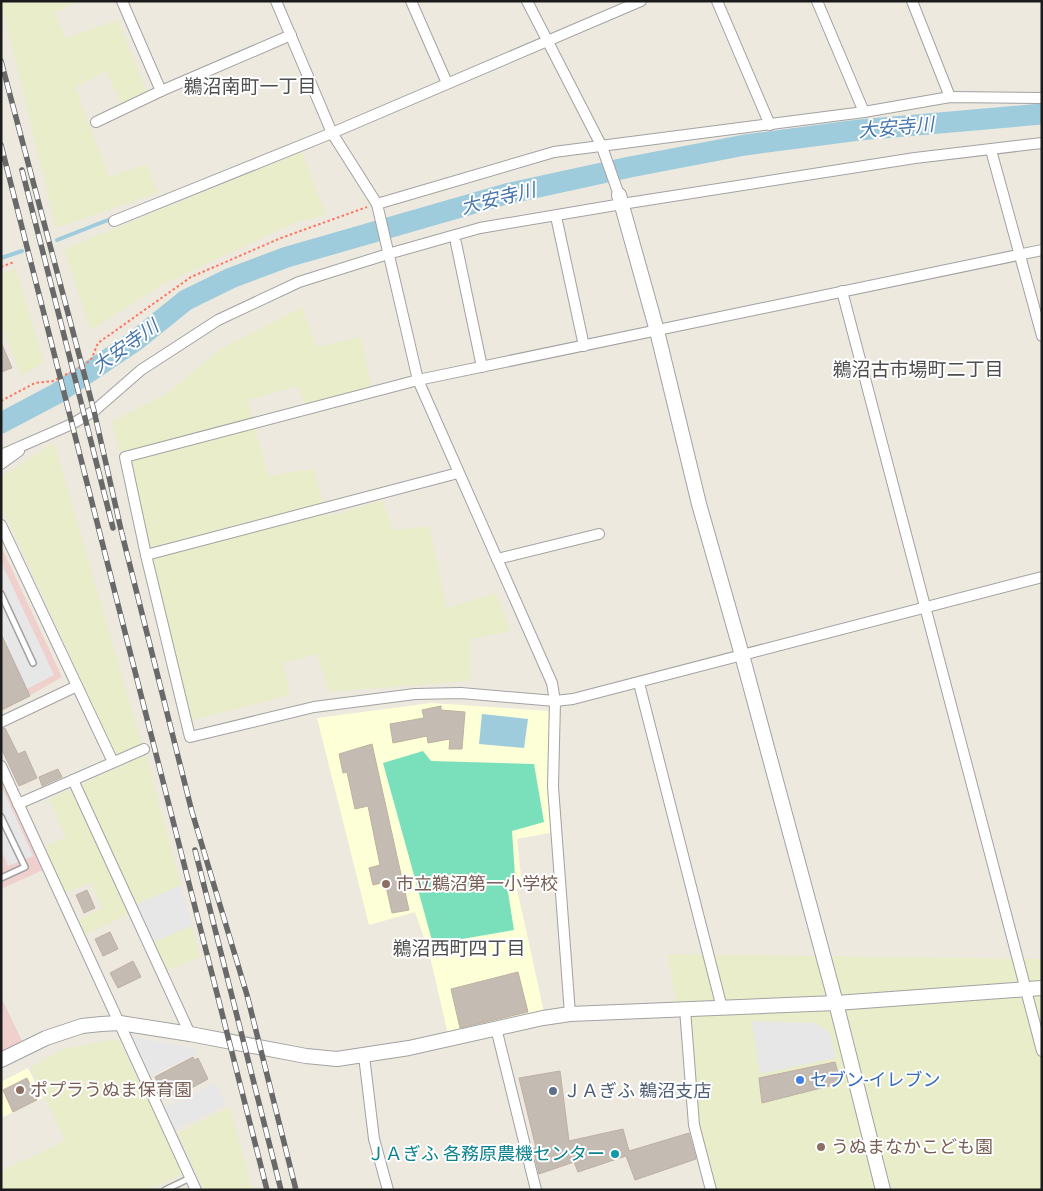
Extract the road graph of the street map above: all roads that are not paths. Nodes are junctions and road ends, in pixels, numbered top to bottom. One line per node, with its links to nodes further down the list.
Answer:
1 (122, 1): 12 (street)
2 (276, 1): 9 (street)
3 (411, 1): 11 (street)
4 (527, 1): 10 (street)
5 (641, 1): 10 (street)
6 (717, 1): 17 (street)
7 (817, 1): 15 (street)
8 (912, 1): 13 (street)
9 (290, 36): 12 (street); 18 (street)
10 (548, 41): 11 (street); 20 (street)
11 (447, 83): 18 (street)
12 (161, 91): 16 (street)
13 (950, 97): 14 (street); 15 (street)
14 (1042, 98)
15 (864, 112): 17 (street)
16 (96, 122)
17 (770, 125): 20 (street)
18 (332, 133): 23 (street); 24 (street)
19 (1042, 143): 21 (street)
20 (603, 150): 22 (street); 23 (street)
21 (991, 150): 22 (street); 29 (street)
22 (621, 200): 28 (street); 31 (street)
23 (377, 205): 28 (street)
24 (114, 222)
25 (557, 222): 33 (street)
26 (456, 243): 34 (street)
27 (1042, 250): 29 (street)
28 (388, 254): 35 (street); 36 (street)
29 (1021, 255): 30 (street); 32 (street)
30 (842, 291): 31 (street); 46 (street)
31 (656, 331): 33 (street); 47 (street)
32 (1042, 336)
33 (584, 346): 34 (street)
34 (482, 367): 35 (street)
35 (418, 380): 39 (street); 42 (street)
36 (24, 445): 37 (street); 38 (street)
37 (1, 456)
38 (1, 464)
39 (458, 473): 42 (street); 43 (street)
40 (1, 525): 50 (street)
41 (599, 534): 43 (street)
42 (146, 555): 51 (street)
43 (497, 559): 51 (street)
44 (1042, 577): 46 (street)
45 (1, 594): 48 (lane)
46 (926, 609): 47 (street); 61 (street)
47 (742, 654): 49 (street); 62 (street)
48 (33, 663)
49 (639, 683): 51 (street); 63 (street)
50 (77, 686): 52 (street); 54 (street)
51 (554, 701): 65 (street)
52 (1, 722)
53 (144, 749): 54 (street)
54 (113, 762): 56 (street)
55 (1, 766): 57 (street)
56 (73, 780): 57 (street); 68 (street)
57 (18, 804): 66 (street)
58 (1, 817): 59 (lane)
59 (1, 878)
60 (1042, 988): 61 (street)
61 (1026, 989): 62 (street); 69 (street)
62 (836, 1003): 63 (street); 78 (street)
63 (722, 1008): 64 (street)
64 (685, 1009): 65 (street); 77 (street)
65 (570, 1014): 67 (street)
66 (120, 1023): 68 (street); 71 (street); 72 (street)
67 (496, 1028): 70 (street); 76 (street)
68 (190, 1034): 70 (street)
69 (1042, 1051)
70 (364, 1056): 75 (street)
71 (1, 1060)
72 (190, 1178): 73 (lane); 74 (street)
73 (165, 1190)
74 (196, 1190)
75 (388, 1190)
76 (536, 1190)
77 (711, 1190)
78 (883, 1190)

